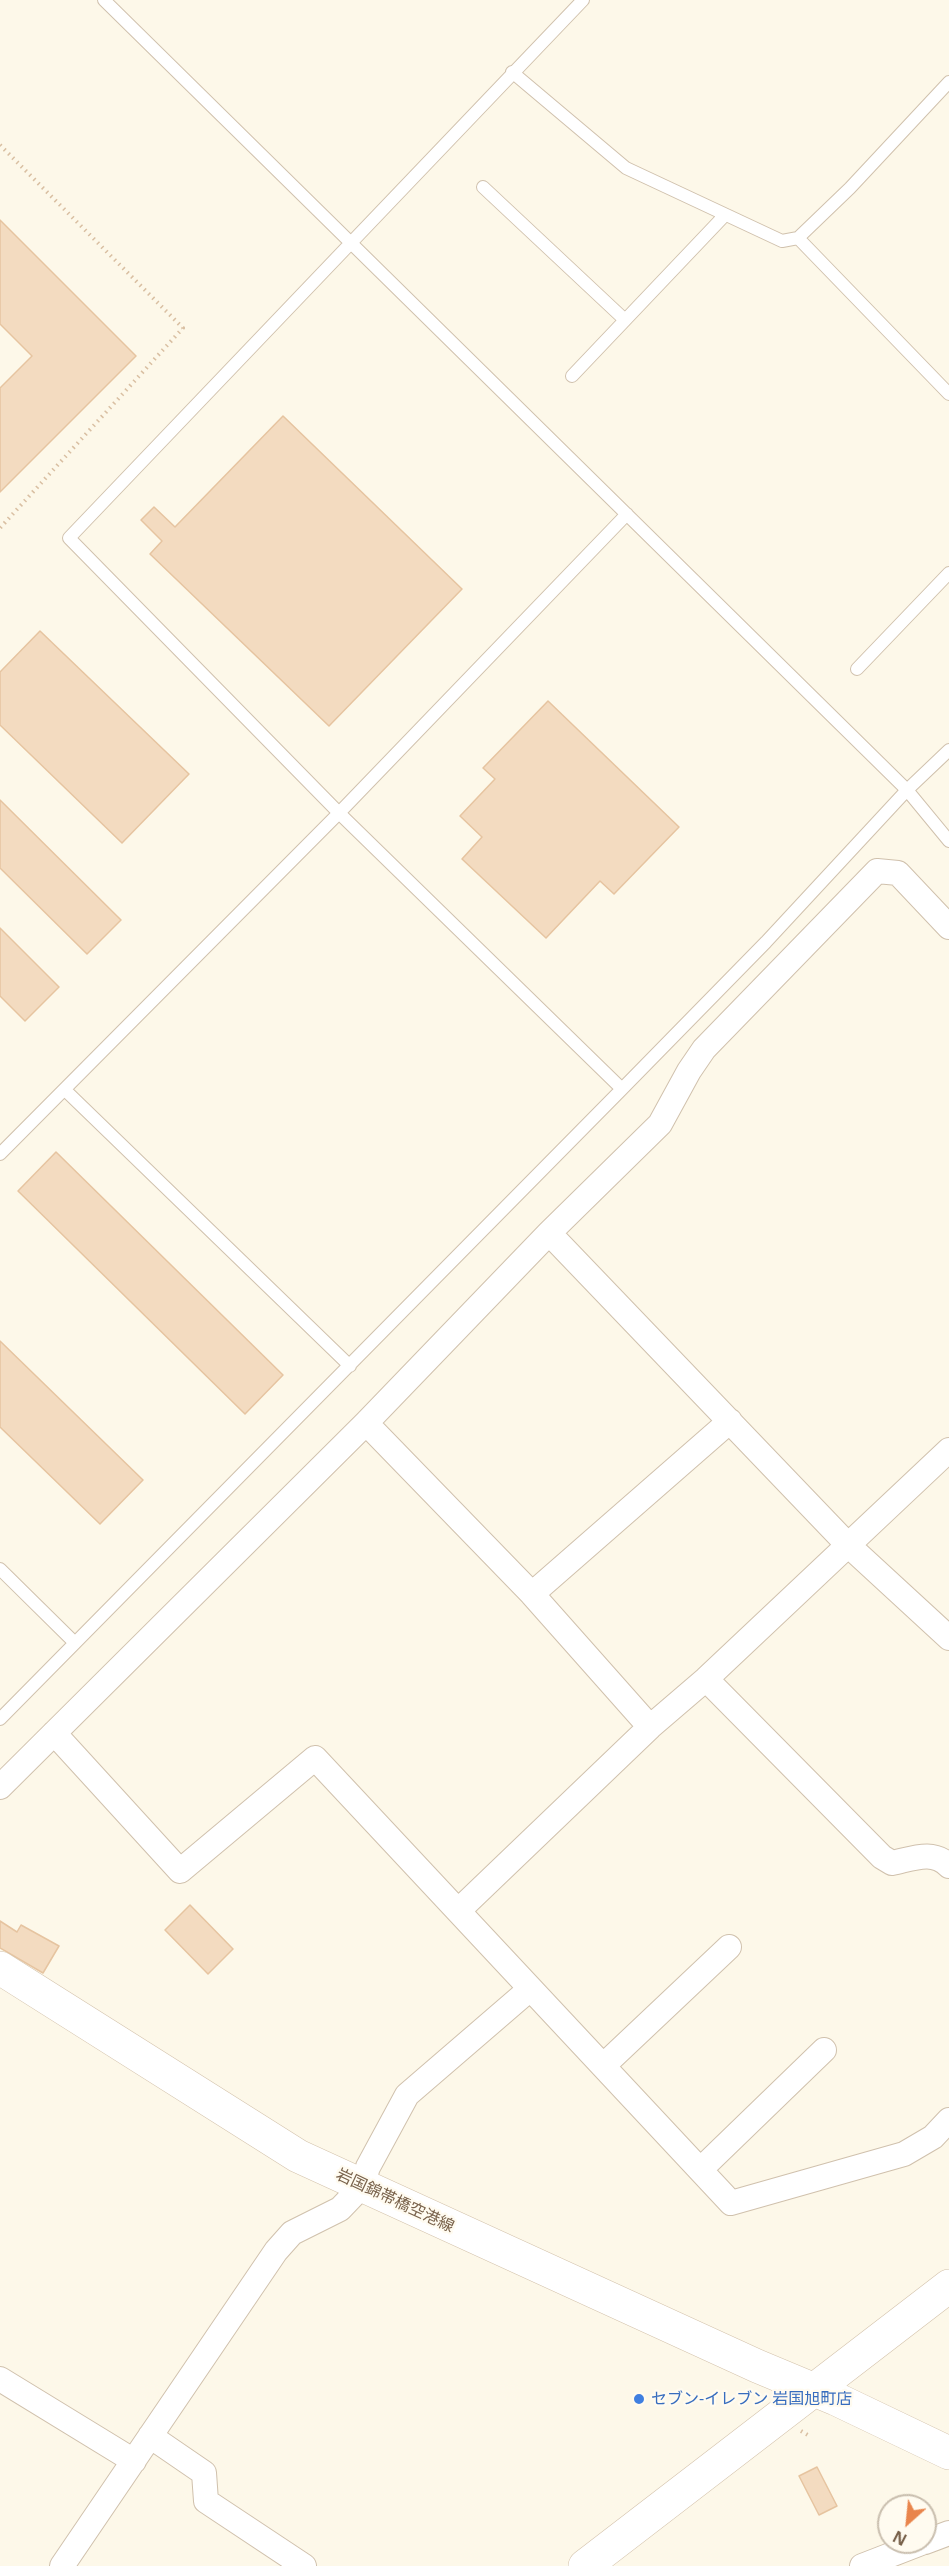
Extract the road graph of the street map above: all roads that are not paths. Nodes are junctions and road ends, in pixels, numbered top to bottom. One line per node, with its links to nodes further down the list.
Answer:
1 (104, 0): 8 (lane)
2 (583, 0): 3 (lane)
3 (512, 72): 6 (lane); 8 (lane)
4 (949, 82): 7 (lane)
5 (483, 188): 9 (lane)
6 (724, 214): 7 (lane); 9 (lane)
7 (798, 238): 11 (lane)
8 (350, 242): 12 (lane); 17 (lane)
9 (625, 320): 10 (lane)
10 (572, 376)
11 (949, 394)
12 (627, 514): 16 (lane); 17 (lane)
13 (949, 573): 14 (lane)
14 (857, 669)
15 (949, 750): 16 (lane)
16 (907, 790): 18 (lane); 20 (lane)
17 (339, 813): 20 (lane); 21 (lane)
18 (949, 841)
19 (949, 927): 23 (street)
20 (622, 1089): 24 (lane)
21 (65, 1090): 22 (lane); 24 (lane)
22 (0, 1154)
23 (549, 1233): 25 (street); 26 (street)
24 (350, 1366): 32 (lane)
25 (730, 1421): 28 (street); 30 (street)
26 (366, 1423): 30 (street); 36 (street)
27 (949, 1450): 28 (street)
28 (848, 1545): 31 (street); 33 (street)
29 (0, 1569): 32 (lane)
30 (532, 1594): 35 (street)
31 (949, 1638)
32 (75, 1643): 34 (lane)
33 (706, 1679): 35 (street); 38 (street)
34 (0, 1719)
35 (651, 1727): 39 (street)
36 (54, 1733): 37 (street); 39 (street)
37 (0, 1787)
38 (949, 1866)
39 (458, 1911): 42 (street)
40 (729, 1947): 44 (street)
41 (0, 1968): 47 (main road, 岩国錦帯橋空港線)
42 (530, 1989): 44 (street); 47 (street)
43 (824, 2050): 46 (street)
44 (603, 2067): 46 (street)
45 (949, 2120): 46 (street)
46 (700, 2170)
47 (362, 2186): 51 (main road, 岩国錦帯橋空港線); 52 (street)
48 (949, 2286): 51 (main road)
49 (949, 2313): 51 (main road)
50 (0, 2379): 54 (street)
51 (824, 2395): 53 (main road, 岩国錦帯橋空港線); 58 (main road); 59 (main road)
52 (150, 2436): 54 (street); 57 (street)
53 (949, 2453)
54 (134, 2461): 56 (street)
55 (894, 2554): 60 (street)
56 (62, 2566)
57 (304, 2566)
58 (585, 2566)
59 (621, 2566)
60 (862, 2566)

